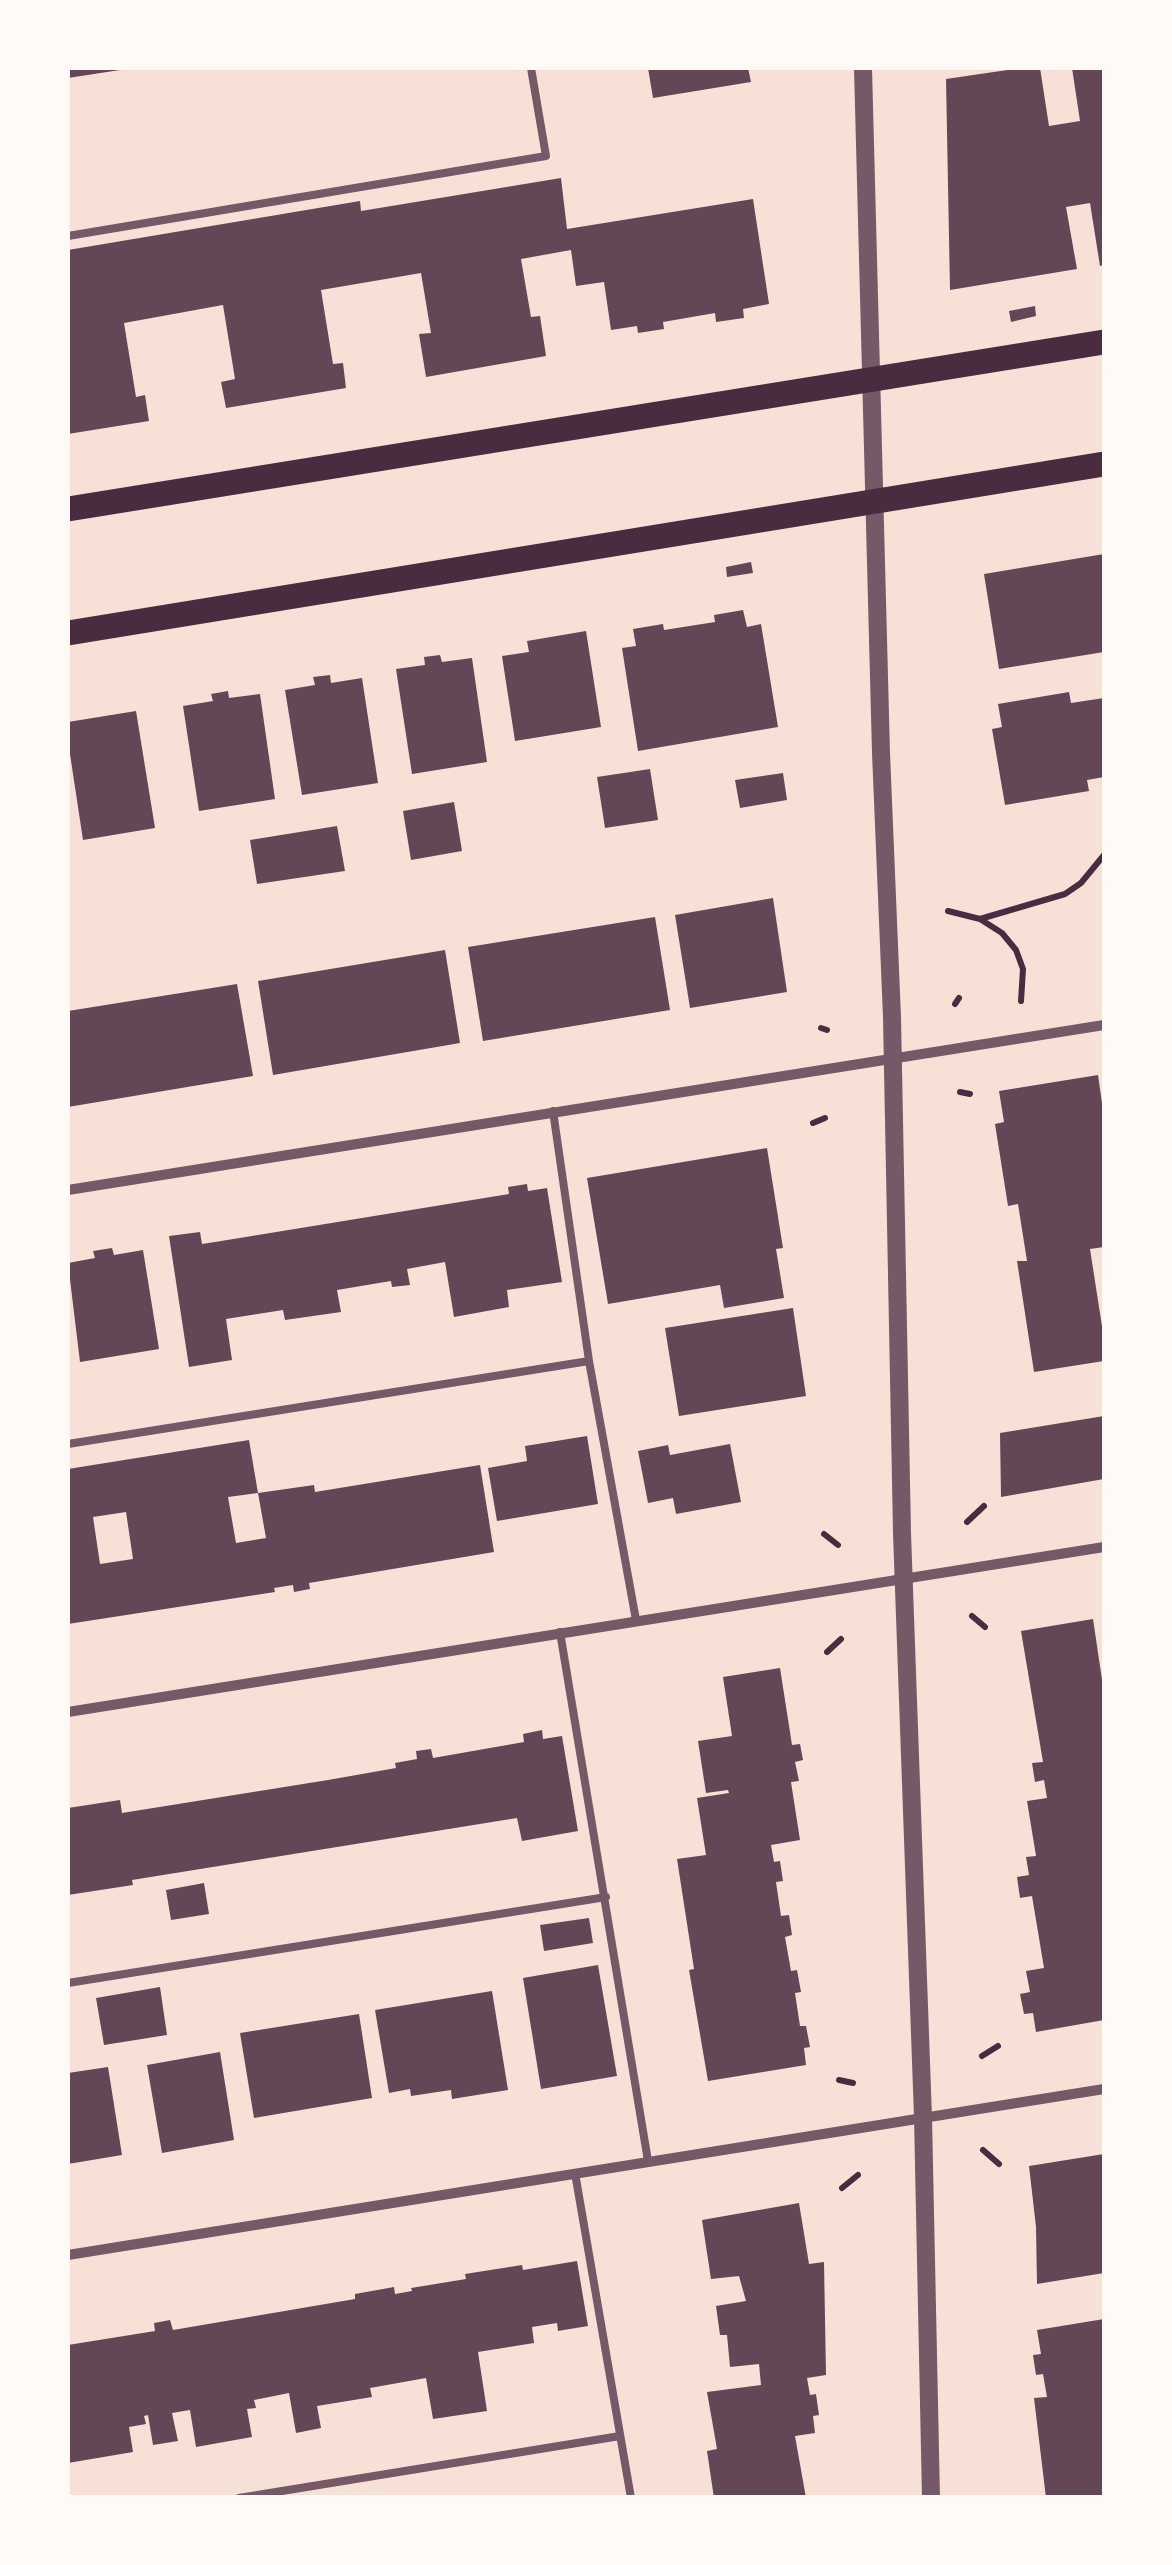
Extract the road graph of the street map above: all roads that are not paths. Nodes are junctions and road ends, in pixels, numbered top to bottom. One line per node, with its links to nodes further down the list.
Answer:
1 (531, 68): 3 (lane)
2 (863, 68): 5 (street)
3 (68, 236)
4 (1104, 342): 5 (main road)
5 (870, 380): 7 (street); 8 (main road)
6 (1104, 464): 7 (main road)
7 (874, 501): 9 (main road); 11 (street)
8 (68, 510)
9 (68, 633)
10 (1104, 1025): 11 (street)
11 (892, 1059): 12 (street); 17 (street)
12 (553, 1111): 13 (street); 14 (lane)
13 (68, 1190)
14 (589, 1361): 15 (lane); 18 (lane)
15 (68, 1444)
16 (1104, 1547): 17 (street)
17 (904, 1580): 18 (street); 24 (street)
18 (636, 1620): 19 (street)
19 (560, 1632): 20 (street); 21 (lane)
20 (68, 1712)
21 (606, 1897): 22 (lane); 25 (lane)
22 (68, 1983)
23 (1104, 2089): 24 (street)
24 (923, 2117): 25 (street); 31 (street)
25 (648, 2161): 26 (street)
26 (575, 2173): 27 (street); 28 (lane)
27 (68, 2255)
28 (620, 2436): 29 (lane); 30 (lane)
29 (239, 2498)
30 (631, 2498)
31 (931, 2498)

